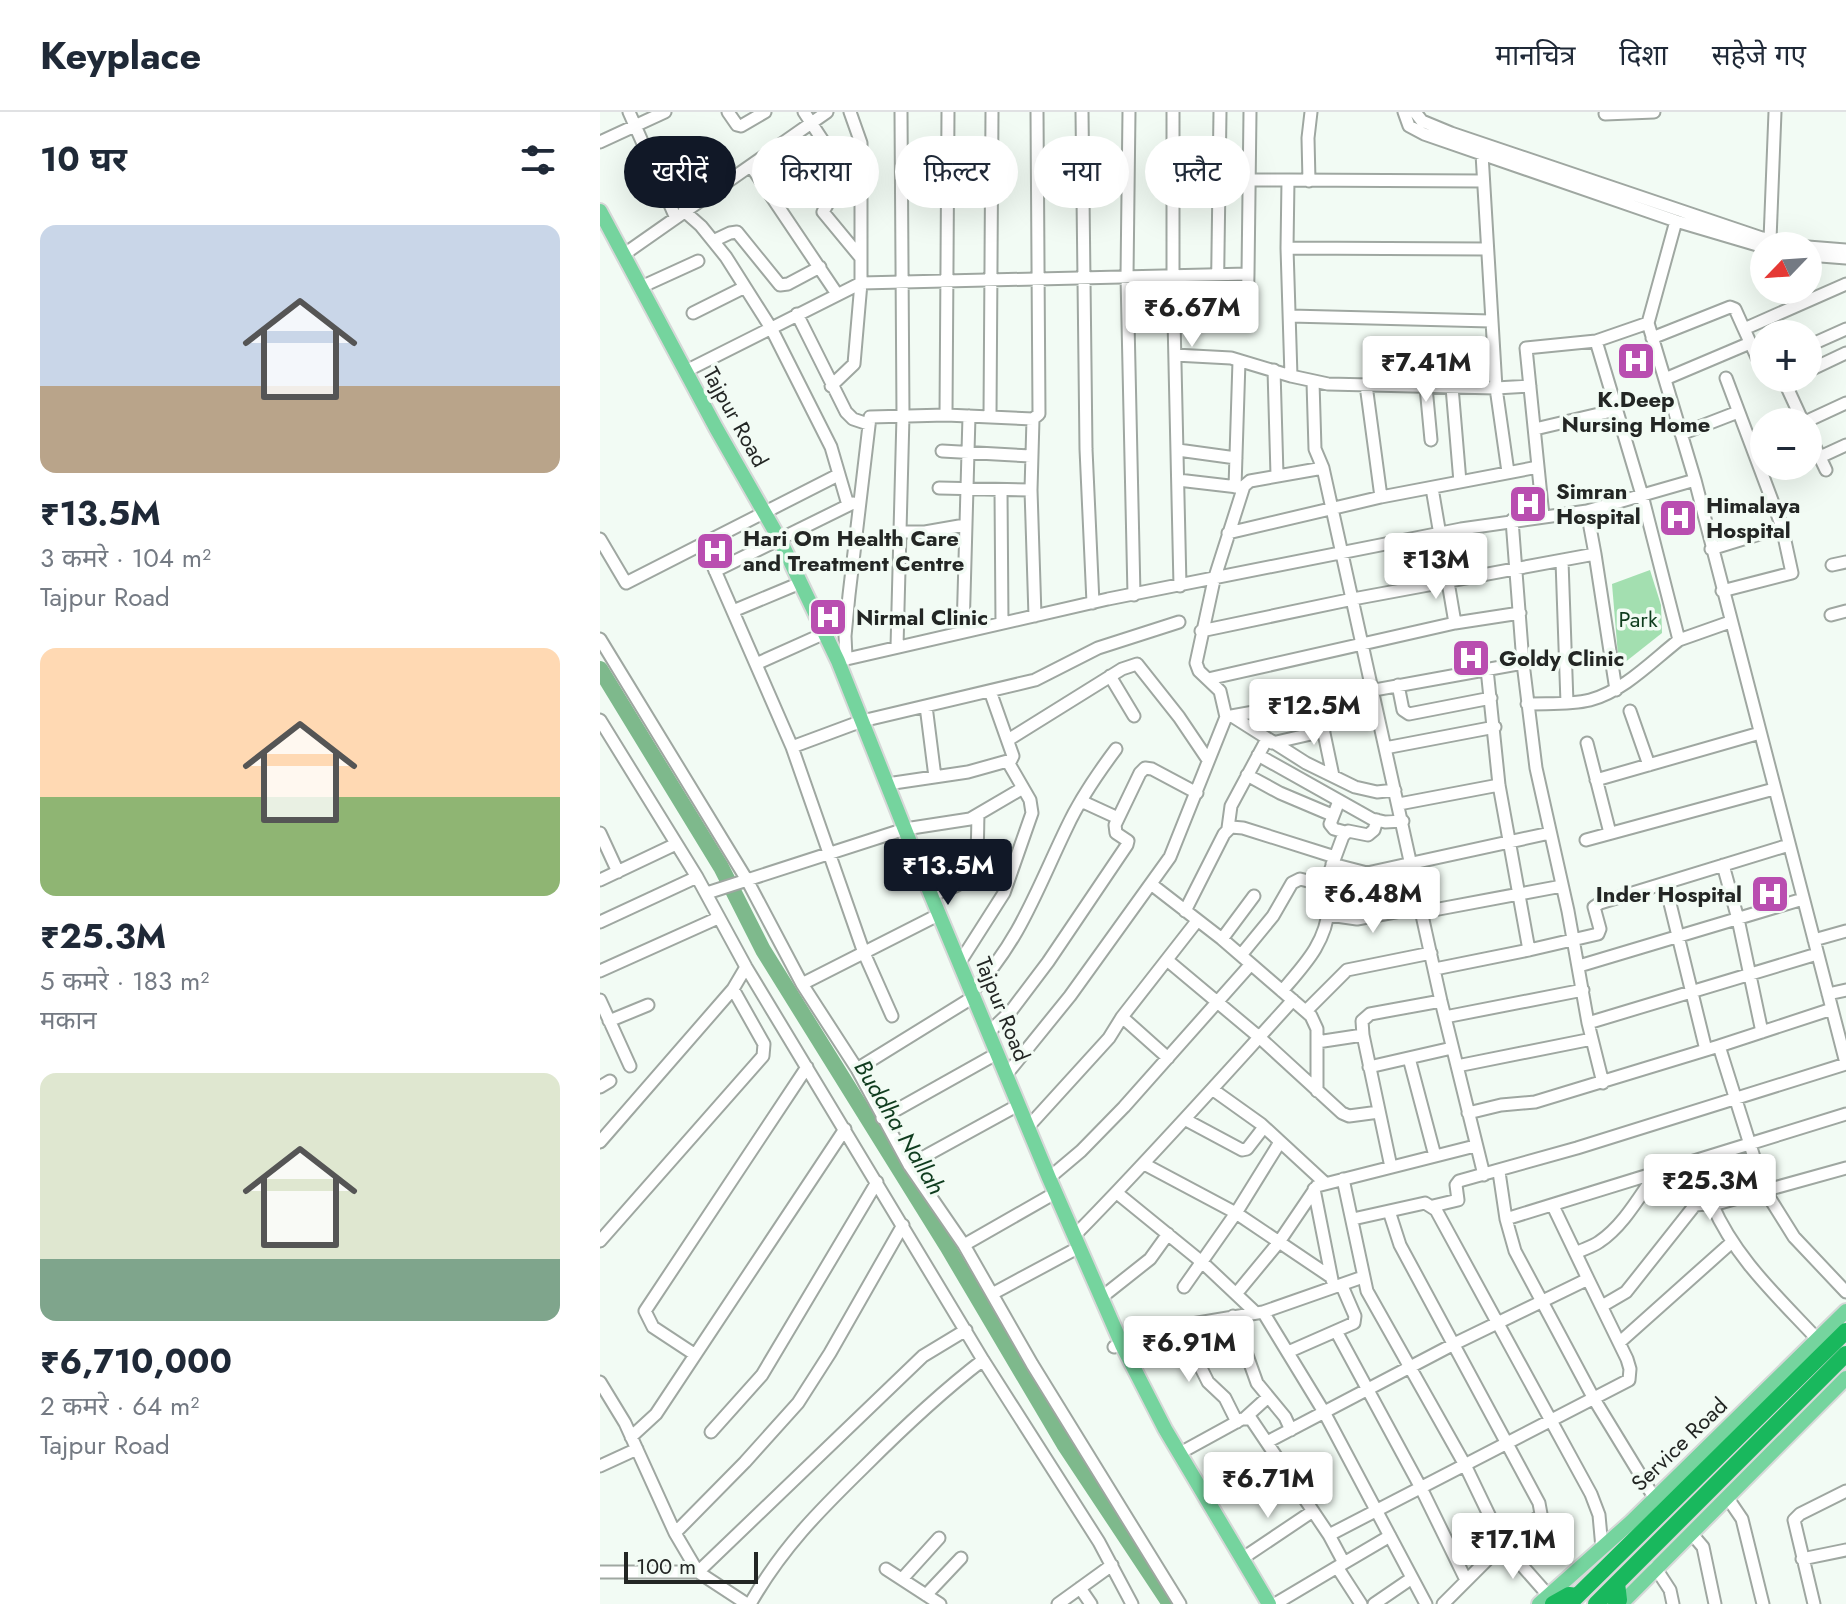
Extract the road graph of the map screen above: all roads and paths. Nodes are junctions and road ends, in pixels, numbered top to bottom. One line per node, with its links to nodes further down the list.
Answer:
1 (629, 112): 24 (street)
2 (665, 112): 24 (street)
3 (728, 112): 4 (street)
4 (765, 112)
5 (804, 112): 23 (street)
6 (827, 112): 23 (street)
7 (850, 112): 26 (street)
8 (901, 112): 63 (street)
9 (948, 112): 62 (street)
10 (992, 112): 61 (street)
11 (1037, 112): 60 (street)
12 (1082, 112): 59 (street)
13 (1129, 112): 58 (street)
14 (1173, 112): 57 (street)
15 (1220, 112): 55 (street)
16 (1250, 112): 27 (street)
17 (1311, 112): 33 (street)
18 (1404, 112): 29 (street)
19 (1415, 112): 42 (street)
20 (1654, 112): 22 (street)
21 (1775, 112): 41 (street)
22 (1605, 114)
23 (811, 123): 25 (street); 30 (street)
24 (635, 125): 28 (street); 38 (street)
25 (820, 136)
26 (859, 136)
27 (1249, 136)
28 (600, 142)
29 (1482, 154): 34 (street); 39 (street)
30 (751, 166): 38 (street); 54 (street)
31 (1250, 180): 32 (street)
32 (1288, 180): 33 (street); 45 (street)
33 (1309, 181): 34 (street)
34 (1483, 181): 47 (street)
35 (825, 208): 51 (street)
36 (858, 208): 51 (street)
37 (1248, 208): 56 (street)
38 (679, 214): 44 (street); 49 (street)
39 (1676, 221): 43 (street); 75 (street)
40 (602, 223): 49 (main road, Tajpur Road); 141 (main road, Tajpur Road)
41 (1768, 232)
42 (1750, 238)
43 (1750, 240)
44 (713, 241): 54 (street); 67 (street)
45 (1287, 248): 47 (street); 72 (street)
46 (1822, 248): 48 (street)
47 (1486, 249): 73 (street)
48 (1846, 250)
49 (623, 255): 66 (main road, Tajpur Road)
50 (1822, 256): 52 (street)
51 (861, 258): 64 (street)
52 (1846, 258)
53 (698, 261): 66 (street)
54 (820, 267): 68 (street)
55 (1216, 274): 56 (street); 57 (street); 74 (street)
56 (1248, 274): 71 (street)
57 (1173, 275): 58 (street); 84 (street)
58 (1127, 276): 59 (street); 165 (street)
59 (1083, 277): 60 (street); 167 (street)
60 (1037, 278): 61 (street); 107 (street)
61 (992, 279): 62 (street); 106 (street)
62 (945, 280): 63 (street); 103 (street)
63 (904, 281): 64 (street); 104 (street)
64 (861, 283): 68 (street); 94 (street)
65 (1846, 284): 77 (street)
66 (641, 287): 88 (main road, Tajpur Road)
67 (745, 287): 69 (street); 76 (street)
68 (837, 294): 70 (street)
69 (693, 313)
70 (797, 314): 76 (street); 94 (street)
71 (1247, 315)
72 (1290, 316): 73 (street); 89 (street)
73 (1491, 321): 98 (street)
74 (1217, 322)
75 (1648, 323): 79 (street); 81 (street)
76 (771, 328): 88 (street); 124 (street)
77 (1744, 329): 79 (street); 82 (street)
78 (1846, 329): 80 (street)
79 (1652, 338): 91 (street)
80 (1822, 340)
81 (1596, 341): 95 (street); 100 (street)
82 (1750, 343): 91 (street)
83 (1846, 353): 86 (street)
84 (1175, 355): 85 (street); 113 (street)
85 (1239, 361): 87 (street); 118 (street)
86 (1822, 364)
87 (1274, 370): 89 (street); 125 (street)
88 (686, 371): 141 (main road, Tajpur Road)
89 (1291, 376): 92 (street)
90 (1726, 378): 101 (street)
91 (1665, 379): 110 (street)
92 (1313, 382): 93 (street); 121 (street)
93 (1366, 385): 96 (street); 136 (street)
94 (831, 386): 108 (street)
95 (1530, 386): 98 (street); 109 (street)
96 (1426, 387): 97 (street); 111 (street)
97 (1452, 387): 98 (street); 128 (street)
98 (1496, 388): 123 (street)
99 (1846, 403): 102 (street)
100 (1616, 410): 109 (street); 135 (street)
101 (1738, 412): 110 (street); 145 (street)
102 (1822, 414)
103 (946, 415): 104 (street); 105 (street)
104 (903, 416): 108 (street); 146 (street)
105 (969, 416): 106 (street); 115 (street)
106 (990, 417): 107 (street)
107 (1033, 419): 116 (street)
108 (868, 424): 137 (street)
109 (1535, 429): 120 (street)
110 (1681, 434): 127 (street)
111 (1431, 440)
112 (1846, 445): 117 (street)
113 (1178, 450): 118 (street); 126 (street)
114 (942, 451): 115 (street)
115 (967, 452): 116 (street); 132 (street)
116 (1031, 456): 134 (street)
117 (1822, 456)
118 (1236, 458): 129 (street)
119 (1822, 461): 122 (street)
120 (1538, 467): 123 (street); 142 (street)
121 (1323, 468): 125 (street); 139 (street)
122 (1826, 470)
123 (1508, 472): 128 (street)
124 (838, 475): 138 (street); 141 (street)
125 (1277, 475): 129 (street)
126 (1178, 480): 129 (street); 163 (street)
127 (1695, 480): 135 (street); 152 (street)
128 (1460, 482): 131 (street)
129 (1239, 487): 147 (street)
130 (939, 488): 132 (street)
131 (1432, 488): 136 (street); 148 (street)
132 (966, 489): 133 (street); 144 (street)
133 (1001, 490): 134 (street); 175 (street)
134 (1031, 490): 172 (street)
135 (1642, 495): 140 (street); 181 (street)
136 (1381, 497): 139 (street)
137 (860, 499): 138 (street); 184 (street)
138 (848, 505): 150 (street)
139 (1332, 507): 147 (street); 153 (street)
140 (1587, 511): 142 (street); 154 (street)
141 (761, 514): 150 (main road, Tajpur Road); 151 (street)
142 (1543, 516): 143 (street)
143 (1512, 520): 148 (street); 158 (street)
144 (965, 525): 146 (street); 178 (street)
145 (1782, 527): 152 (street); 164 (street)
146 (899, 532): 183 (street)
147 (1228, 533): 160 (street)
148 (1439, 534): 153 (street); 161 (street)
149 (600, 539): 151 (street)
150 (776, 542): 159 (street); 162 (main road, Tajpur Road); 179 (main road, Tajpur Road)
151 (703, 543): 159 (street)
152 (1711, 549): 164 (street)
153 (1342, 553): 160 (street); 166 (street)
154 (1595, 554): 155 (street); 192 (street)
155 (1562, 561): 158 (street); 196 (street)
156 (1846, 562): 157 (street)
157 (1832, 565)
158 (1516, 568): 161 (street); 170 (street)
159 (715, 571): 168 (street)
160 (1214, 580): 163 (street); 177 (street)
161 (1447, 581): 166 (street); 176 (street)
162 (793, 586): 168 (street); 179 (main road, Tajpur Road)
163 (1180, 586): 165 (street)
164 (1722, 591): 174 (street)
165 (1134, 595): 167 (street)
166 (1353, 599): 177 (street); 182 (street)
167 (1093, 603): 172 (street)
168 (733, 611): 186 (street)
169 (1846, 611): 171 (street)
170 (1520, 613): 176 (street); 185 (street)
171 (1831, 615)
172 (1035, 616): 175 (street)
173 (1179, 622): 193 (street)
174 (1730, 622): 181 (street); 206 (street)
175 (1002, 623): 178 (street)
176 (1455, 623): 182 (street)
177 (1201, 631): 189 (street)
178 (963, 632): 183 (street)
179 (821, 635): 184 (main road, Tajpur Road); 186 (street); 203 (main road, Tajpur Road)
180 (600, 639): 252 (street)
181 (1679, 640): 192 (street)
182 (1363, 646): 189 (street); 191 (street)
183 (897, 647): 184 (street)
184 (842, 659): 203 (main road, Tajpur Road)
185 (1523, 663): 187 (street); 197 (street)
186 (756, 664): 210 (street)
187 (1487, 669): 190 (street); 194 (street)
188 (1110, 676): 200 (street); 207 (street); 214 (street)
189 (1208, 679): 201 (street)
190 (1398, 685): 191 (street); 194 (street)
191 (1373, 690): 195 (street); 211 (street)
192 (1616, 690): 196 (street)
193 (990, 691): 198 (street); 207 (street)
194 (1491, 698): 204 (street)
195 (1317, 700): 201 (street); 205 (street)
196 (1567, 703): 197 (street)
197 (1527, 704): 239 (street)
198 (926, 706): 203 (street); 219 (street)
199 (1630, 711): 216 (street)
200 (1134, 716)
201 (1229, 716): 208 (street); 214 (street)
202 (600, 720): 243 (street)
203 (858, 723): 210 (street); 221 (main road, Tajpur Road); 236 (main road, Tajpur Road)
204 (1495, 727): 211 (street); 222 (street)
205 (1324, 731): 208 (street); 218 (street)
206 (1760, 733): 216 (street); 224 (street)
207 (1008, 740): 215 (street)
208 (1269, 741): 213 (street); 218 (street)
209 (1587, 743): 220 (street)
210 (792, 747): 245 (street)
211 (1385, 748): 225 (street)
212 (1116, 749): 227 (street)
213 (1258, 755): 217 (street); 228 (street)
214 (1208, 760): 226 (street)
215 (1008, 762): 219 (street); 223 (street)
216 (1649, 765): 220 (street)
217 (1247, 775): 230 (street); 235 (street)
218 (1333, 776): 225 (street)
219 (935, 777): 221 (street)
220 (1596, 780): 240 (street)
221 (887, 784): 236 (main road, Tajpur Road)
222 (1499, 785): 229 (street); 242 (street)
223 (1023, 788): 231 (street); 281 (street)
224 (1774, 789): 240 (street); 244 (street)
225 (1395, 790): 229 (street)
226 (1197, 793): 232 (street); 254 (street)
227 (1081, 801): 232 (street); 295 (street)
228 (1339, 801): 230 (street); 233 (street)
229 (1399, 804): 234 (street)
230 (1332, 815): 237 (street)
231 (978, 816): 236 (street); 259 (street)
232 (1118, 818): 308 (street)
233 (1377, 820): 234 (street); 237 (street)
234 (1403, 821): 247 (street)
235 (1228, 828): 246 (street); 263 (street)
236 (900, 830): 245 (street); 259 (main road, Tajpur Road); 266 (main road, Tajpur Road)
237 (1345, 832): 246 (street)
238 (600, 833): 249 (street)
239 (1550, 833): 242 (street); 256 (street)
240 (1610, 833): 241 (street)
241 (1586, 840)
242 (1507, 841): 247 (street); 258 (street)
243 (676, 844): 249 (street); 250 (street)
244 (1789, 845): 248 (street); 261 (street)
245 (831, 854): 252 (street); 276 (street)
246 (1334, 860): 247 (street); 255 (street)
247 (1412, 862): 262 (street)
248 (1723, 865): 253 (street); 267 (street)
249 (618, 872): 251 (street)
250 (697, 877): 257 (street); 269 (street)
251 (600, 880)
252 (744, 881): 257 (street); 288 (street)
253 (1665, 883): 271 (street); 273 (street)
254 (1151, 884): 263 (street); 326 (street)
255 (1324, 885): 264 (street); 279 (street)
256 (1562, 886): 258 (street); 273 (street)
257 (710, 892): 265 (street)
258 (1517, 894): 262 (street); 275 (street)
259 (931, 895): 281 (main road, Tajpur Road)
260 (1254, 896): 272 (street)
261 (1803, 899): 267 (street); 274 (street)
262 (1422, 910): 264 (street); 277 (street)
263 (1185, 911): 268 (street)
264 (1329, 915): 292 (street)
265 (718, 918): 284 (street); 286 (street)
266 (932, 918): 276 (street); 295 (main road, Tajpur Road)
267 (1738, 919): 271 (street); 287 (street)
268 (1197, 921): 272 (street); 280 (street)
269 (600, 922)
270 (1846, 931): 274 (street)
271 (1678, 937): 283 (street); 293 (street)
272 (1222, 939): 279 (street)
273 (1573, 940): 275 (street); 283 (street)
274 (1814, 940): 278 (street)
275 (1529, 950): 285 (street)
276 (864, 953): 288 (street); 303 (street)
277 (1431, 953): 285 (street); 302 (street)
278 (1817, 954): 287 (street); 294 (street)
279 (1241, 955): 282 (street)
280 (1167, 960): 299 (street); 304 (street)
281 (960, 962): 295 (main road, Tajpur Road)
282 (1251, 964): 292 (street); 299 (street)
283 (1579, 966): 290 (street)
284 (746, 967): 289 (street); 323 (street)
285 (1435, 969): 298 (street)
286 (600, 971)
287 (1748, 975): 293 (street); 309 (street)
288 (802, 984): 325 (street)
289 (733, 989): 340 (street); 370 (street)
290 (1583, 990): 305 (street); 307 (street)
291 (1846, 990): 294 (street)
292 (1282, 991): 297 (street)
293 (1692, 992): 307 (street); 316 (street)
294 (1828, 994): 301 (street)
295 (969, 996): 308 (main road, Tajpur Road); 318 (main road, Tajpur Road); 325 (street)
296 (600, 1000): 306 (street)
297 (1293, 1000): 302 (street); 311 (street)
298 (1441, 1001): 305 (street); 310 (street)
299 (1218, 1003): 311 (street); 319 (street)
300 (648, 1005): 306 (street)
301 (1832, 1009): 309 (street); 317 (street)
302 (1306, 1011): 313 (street)
303 (892, 1016)
304 (1122, 1017): 319 (street); 337 (street)
305 (1445, 1017): 315 (street)
306 (609, 1021): 321 (street)
307 (1588, 1023): 312 (street)
308 (989, 1032): 326 (main road, Tajpur Road)
309 (1762, 1032): 314 (street)
310 (1363, 1035): 313 (street); 324 (street)
311 (1259, 1037): 328 (street); 329 (street)
312 (1592, 1039): 322 (street); 327 (street)
313 (1317, 1042): 329 (street)
314 (1719, 1046): 316 (street); 330 (street)
315 (1452, 1048): 320 (street); 322 (street)
316 (1706, 1050): 327 (street)
317 (1845, 1057): 330 (street)
318 (989, 1058): 331 (main road, Tajpur Road); 335 (street)
319 (1168, 1058): 352 (street)
320 (1409, 1058): 324 (street); 344 (street)
321 (630, 1066)
322 (1457, 1066): 333 (street)
323 (807, 1067): 339 (street); 400 (street)
324 (1369, 1067): 332 (street)
325 (857, 1069): 335 (street)
326 (1006, 1075): 337 (main road, Tajpur Road)
327 (1603, 1083): 333 (street)
328 (1212, 1089): 336 (street); 338 (street)
329 (1317, 1091): 332 (street)
330 (1735, 1097): 342 (street); 349 (street)
331 (1011, 1109): 346 (street); 359 (main road, Tajpur Road)
332 (1379, 1112): 347 (street)
333 (1468, 1113): 343 (street)
334 (1846, 1114): 342 (street)
335 (882, 1118): 346 (street)
336 (1186, 1120): 338 (street); 345 (street)
337 (1028, 1127): 352 (main road, Tajpur Road)
338 (1264, 1127): 341 (street)
339 (845, 1129): 354 (street); 400 (street)
340 (600, 1142)
341 (1280, 1142): 355 (street); 364 (street)
342 (1750, 1145): 350 (street); 357 (street)
343 (1475, 1146): 344 (street); 351 (street)
344 (1435, 1156): 347 (street)
345 (1144, 1164): 358 (street); 364 (street)
346 (909, 1165): 373 (street)
347 (1391, 1167): 353 (street)
348 (1846, 1168): 357 (street)
349 (1499, 1172): 351 (street); 366 (street)
350 (1656, 1173): 362 (street); 375 (street)
351 (1484, 1175): 361 (street)
352 (1049, 1178): 369 (main road, Tajpur Road)
353 (1343, 1179): 355 (street); 365 (street)
354 (877, 1182): 367 (street); 413 (street)
355 (1325, 1183): 356 (street)
356 (1314, 1189): 371 (street); 379 (street)
357 (1764, 1189): 360 (street); 381 (street)
358 (1117, 1193): 368 (street); 369 (street)
359 (1048, 1197): 373 (street); 374 (main road, Tajpur Road)
360 (1712, 1204): 372 (street); 386 (street)
361 (1433, 1206): 363 (street); 390 (street)
362 (1553, 1206): 366 (street); 375 (street)
363 (1389, 1211): 365 (street); 397 (street)
364 (1236, 1213): 371 (street); 376 (street)
365 (1353, 1219): 377 (street)
366 (1506, 1219): 385 (street)
367 (903, 1225): 392 (street); 429 (street)
368 (1168, 1234): 376 (street); 384 (street)
369 (1075, 1235): 384 (main road, Tajpur Road)
370 (600, 1241)
371 (1279, 1242): 379 (street); 383 (street)
372 (1732, 1242): 395 (street); 396 (street)
373 (964, 1245): 382 (street)
374 (1072, 1251): 382 (street); 398 (main road, Tajpur Road)
375 (1576, 1253): 378 (street)
376 (1203, 1263): 380 (street); 383 (street)
377 (1363, 1277): 379 (street); 403 (street)
378 (1588, 1279): 385 (street); 386 (street)
379 (1336, 1284): 388 (street); 393 (street)
380 (1184, 1287)
381 (1846, 1292)
382 (992, 1294): 460 (street)
383 (1236, 1294): 388 (street)
384 (1102, 1297): 398 (main road, Tajpur Road)
385 (1542, 1301): 390 (street); 408 (street)
386 (1602, 1306): 396 (street)
387 (1846, 1311): 395 (main road, Service Road)
388 (1260, 1312): 389 (street); 399 (street)
389 (1233, 1316): 391 (street); 407 (street)
390 (1498, 1322): 397 (street); 411 (street)
391 (1186, 1325): 398 (street); 410 (street)
392 (966, 1330): 402 (street); 445 (street)
393 (1336, 1331): 399 (street); 406 (street)
394 (1846, 1331): 452 (highway)
395 (1817, 1339): 425 (main road, Service Road)
396 (1620, 1342): 408 (street)
397 (1454, 1344): 403 (street); 416 (street)
398 (1118, 1346): 418 (main road, Tajpur Road); 461 (main road, Tajpur Road)
399 (1288, 1352): 409 (street)
400 (694, 1354): 414 (street)
401 (1846, 1354): 449 (highway)
402 (983, 1360): 440 (street); 455 (street)
403 (1411, 1367): 406 (street); 420 (street)
404 (1846, 1378): 424 (main road)
405 (600, 1382): 414 (street)
406 (1367, 1391): 409 (street); 422 (street)
407 (1268, 1397): 410 (street); 412 (street)
408 (1594, 1399): 411 (street); 425 (street)
409 (1324, 1412): 412 (street); 428 (street)
410 (1242, 1420): 415 (street); 418 (street)
411 (1552, 1420): 416 (street); 435 (street)
412 (1291, 1430): 415 (street)
413 (711, 1432)
414 (631, 1437): 417 (street)
415 (1267, 1442): 419 (street)
416 (1508, 1442): 420 (street); 434 (street)
417 (637, 1449): 421 (street); 429 (street)
418 (1180, 1453): 426 (main road, Tajpur Road)
419 (1278, 1459): 426 (street); 427 (street)
420 (1465, 1465): 422 (street); 434 (street)
421 (600, 1466)
422 (1421, 1488): 428 (street); 448 (street)
423 (1846, 1491): 439 (street)
424 (1727, 1497): 430 (main road); 470 (street)
425 (1655, 1499): 435 (main road, Service Road)
426 (1208, 1500): 438 (main road, Tajpur Road)
427 (1313, 1511): 431 (street); 438 (street)
428 (1377, 1511): 431 (street); 432 (street)
429 (675, 1533): 445 (street)
430 (1691, 1533): 442 (main road); 469 (street)
431 (1329, 1535): 441 (street)
432 (1390, 1536): 441 (street); 446 (street)
433 (939, 1538): 447 (street)
434 (1503, 1544): 448 (street); 453 (street)
435 (1602, 1548): 453 (main road, Service Road)
436 (1846, 1550): 439 (street)
437 (961, 1558): 451 (street)
438 (1243, 1558): 462 (main road, Tajpur Road)
439 (1802, 1559): 471 (street)
440 (1112, 1565): 450 (street); 459 (street)
441 (1341, 1565): 462 (street); 463 (street)
442 (1655, 1567): 454 (main road); 468 (street)
443 (886, 1569): 447 (street)
444 (600, 1572): 445 (street)
445 (698, 1572): 455 (street)
446 (1412, 1578): 464 (street); 465 (street)
447 (902, 1579): 451 (street)
448 (1466, 1580): 466 (street)
449 (1617, 1583): 454 (highway); 467 (highway)
450 (1080, 1588): 457 (street); 458 (street)
451 (926, 1595): 456 (street)
452 (1573, 1600): 453 (highway)
453 (1547, 1601)
454 (1622, 1603)
455 (749, 1604)
456 (940, 1604)
457 (1058, 1604)
458 (1091, 1604)
459 (1132, 1604)
460 (1180, 1604)
461 (1259, 1604)
462 (1272, 1604)
463 (1361, 1604)
464 (1374, 1604)
465 (1426, 1604)
466 (1443, 1604)
467 (1596, 1604)
468 (1673, 1604)
469 (1715, 1604)
470 (1763, 1604)
471 (1814, 1604)

